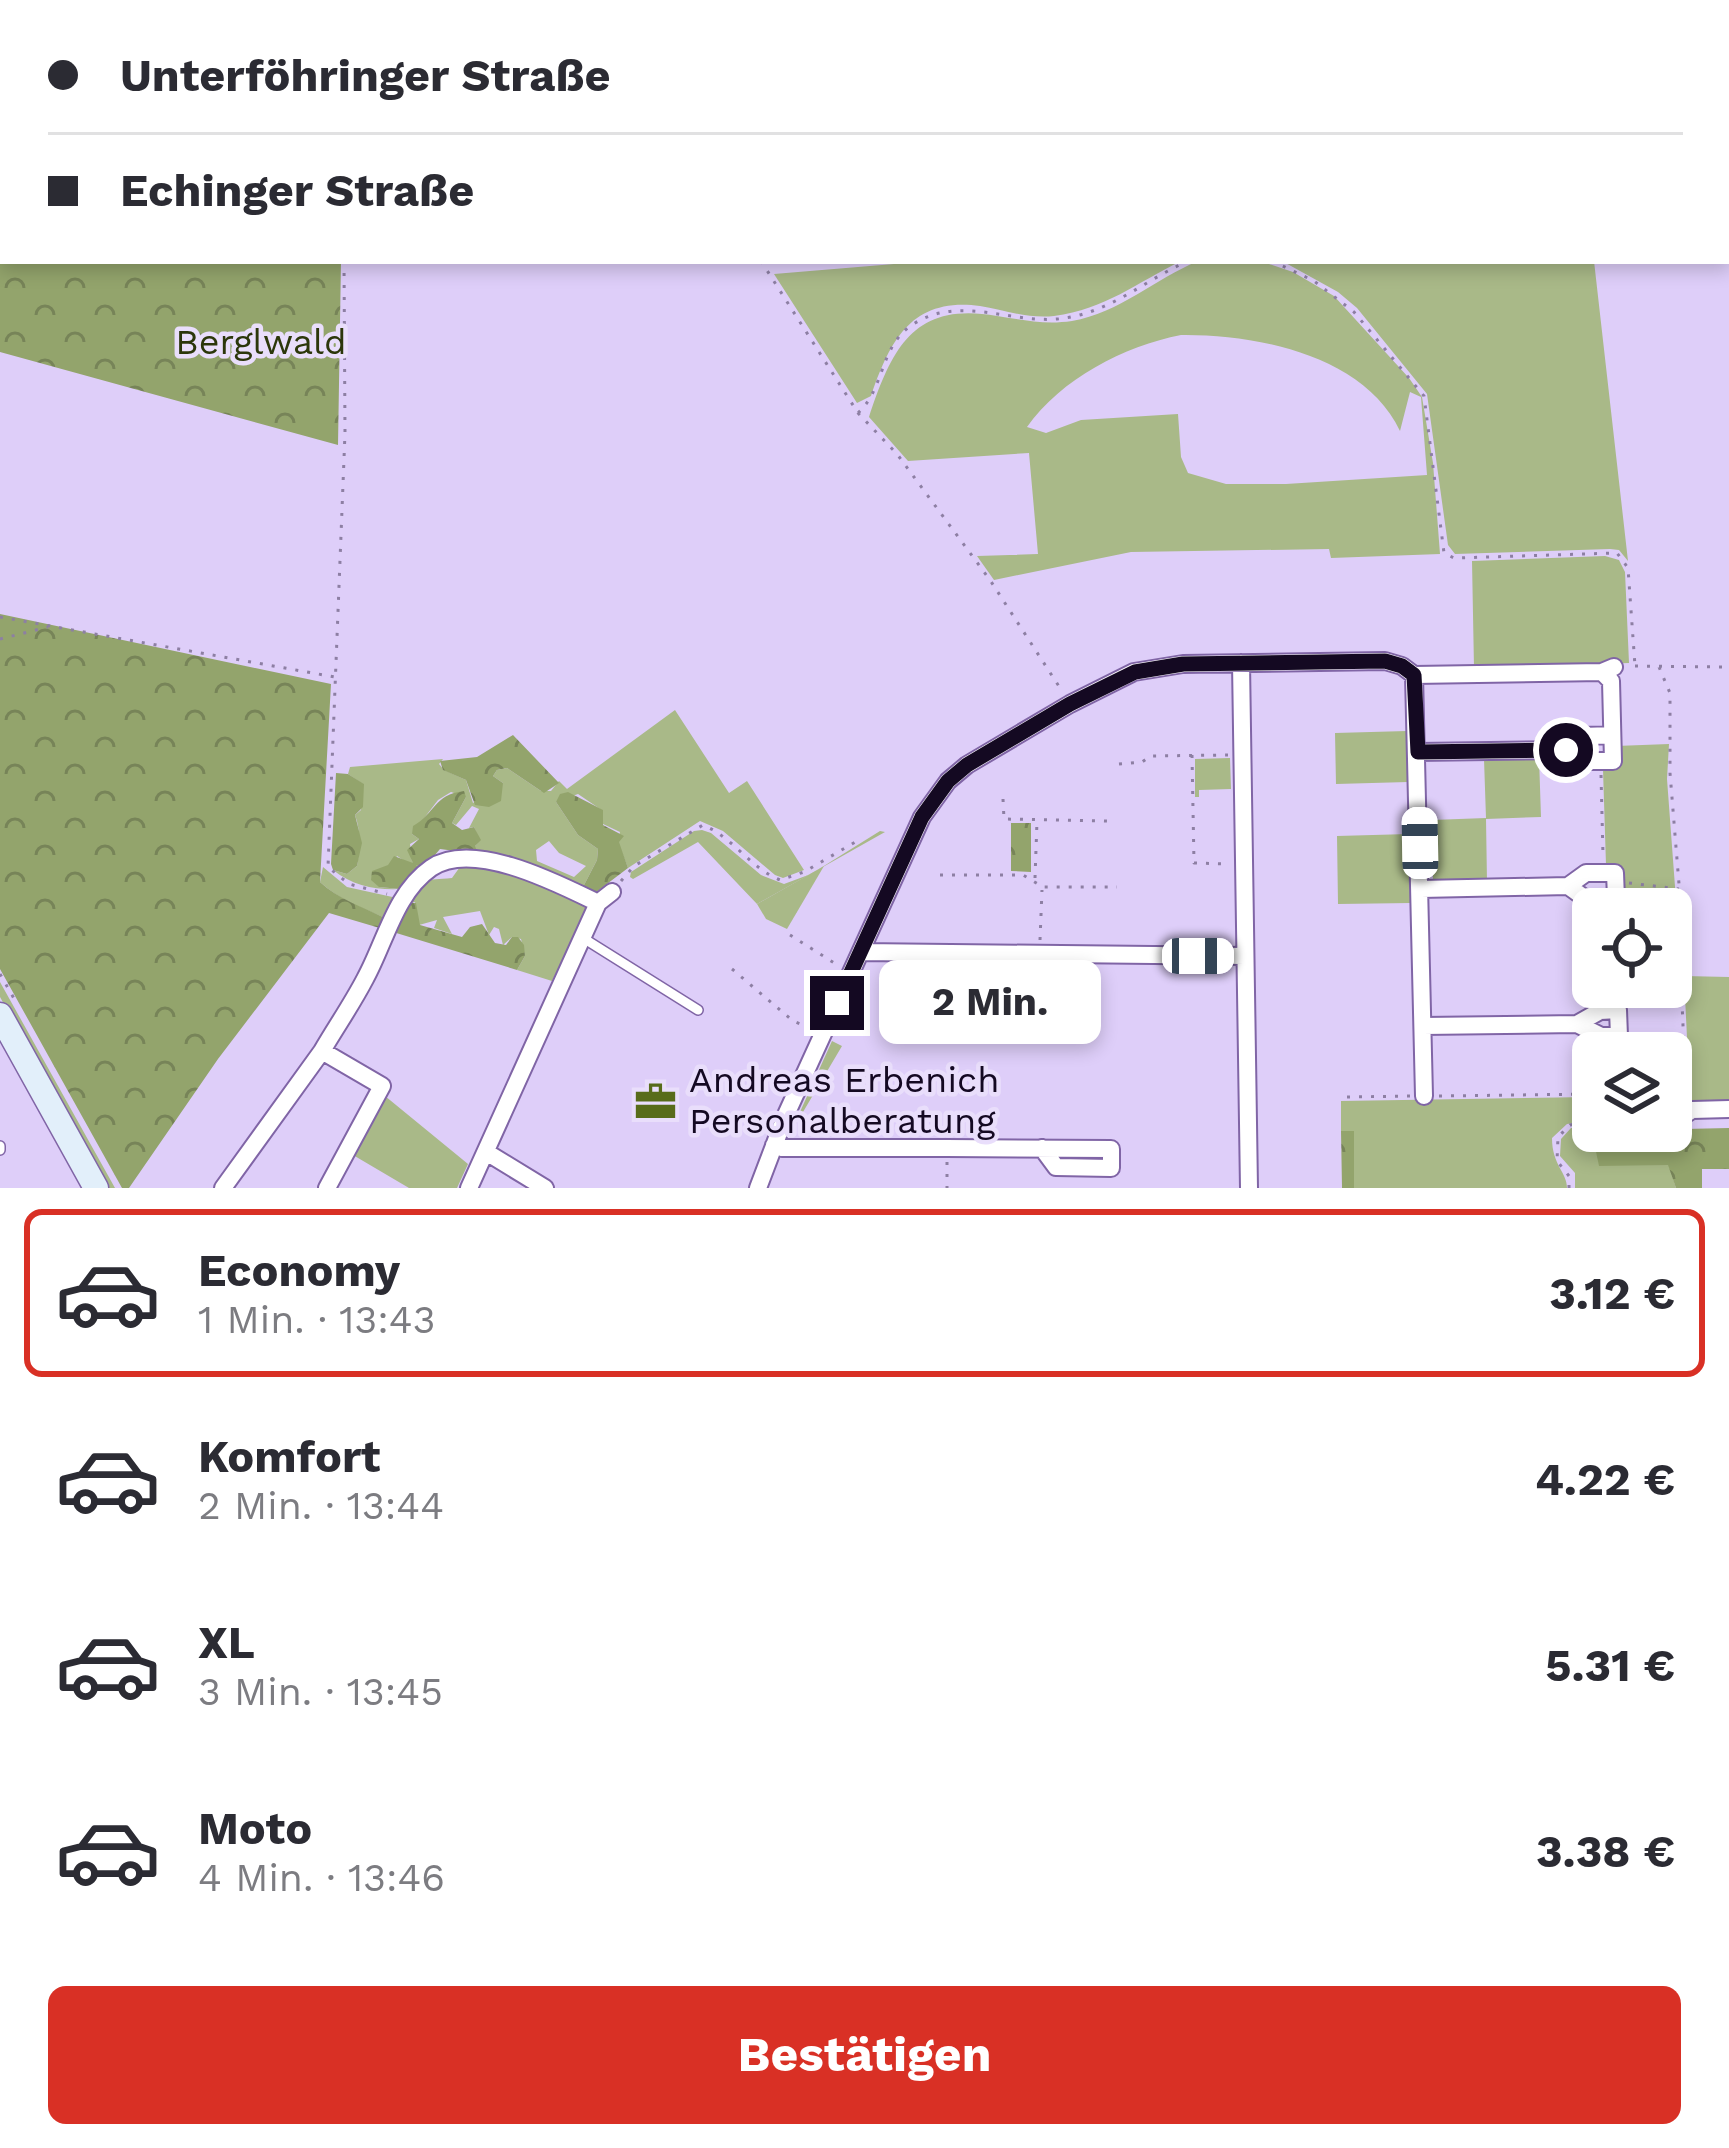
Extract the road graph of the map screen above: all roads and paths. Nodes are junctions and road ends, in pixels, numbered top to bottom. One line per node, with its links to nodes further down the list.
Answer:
1 (344, 264): 13 (path)
2 (762, 264): 5 (path)
3 (1183, 264): 5 (path)
4 (1278, 264): 10 (path)
5 (858, 413): 14 (path)
6 (0, 617): 7 (path)
7 (50, 626): 8 (path); 13 (path)
8 (0, 639)
9 (1241, 663): 12 (street); 14 (street); 19 (street)
10 (1659, 667): 11 (path); 34 (path)
11 (1729, 667)
12 (1414, 675): 15 (street); 17 (street)
13 (337, 677): 36 (path)
14 (1070, 704): 40 (street)
15 (1612, 735): 16 (street); 20 (street)
16 (1566, 750): 17 (street); 20 (street)
17 (1418, 752): 35 (street)
18 (1192, 755): 19 (path); 21 (path); 26 (path)
19 (1242, 755): 26 (street)
20 (1600, 761): 28 (path)
21 (1119, 764)
22 (1003, 799): 23 (path)
23 (1037, 820): 24 (path); 29 (path)
24 (1107, 821)
25 (857, 841): 37 (path)
26 (1244, 864): 42 (street)
27 (940, 875): 29 (path)
28 (1609, 879): 30 (street); 30 (street); 33 (path)
29 (1034, 880): 31 (path)
30 (1568, 886): 35 (street)
31 (1043, 887): 32 (path); 41 (path)
32 (1118, 887)
33 (1672, 888)
34 (1679, 888)
35 (1421, 889): 47 (street)
36 (406, 893): 37 (street); 50 (street)
37 (605, 898): 39 (street)
38 (790, 935): 44 (path)
39 (583, 938): 45 (lane); 60 (street)
40 (860, 952): 41 (street); 44 (street)
41 (1039, 954): 42 (street)
42 (1245, 956): 68 (street)
43 (732, 969): 49 (path)
44 (851, 973): 49 (street)
45 (698, 1010)
46 (0, 1015): 61 (main road)
47 (1423, 1026): 48 (street); 52 (street)
48 (1586, 1032)
49 (823, 1034): 57 (street)
50 (322, 1051): 62 (street); 63 (street)
51 (1572, 1094): 52 (path)
52 (1424, 1096): 53 (path)
53 (1347, 1097)
54 (1729, 1109): 55 (street)
55 (1692, 1110)
56 (1572, 1125): 69 (path)
57 (774, 1144): 58 (street); 66 (street)
58 (947, 1148): 59 (street); 67 (path)
59 (1042, 1148)
60 (486, 1152): 64 (street); 65 (street)
61 (96, 1188)
62 (223, 1188)
63 (327, 1188)
64 (469, 1188)
65 (545, 1188)
66 (758, 1188)
67 (947, 1188)
68 (1249, 1188)
69 (1569, 1188)

